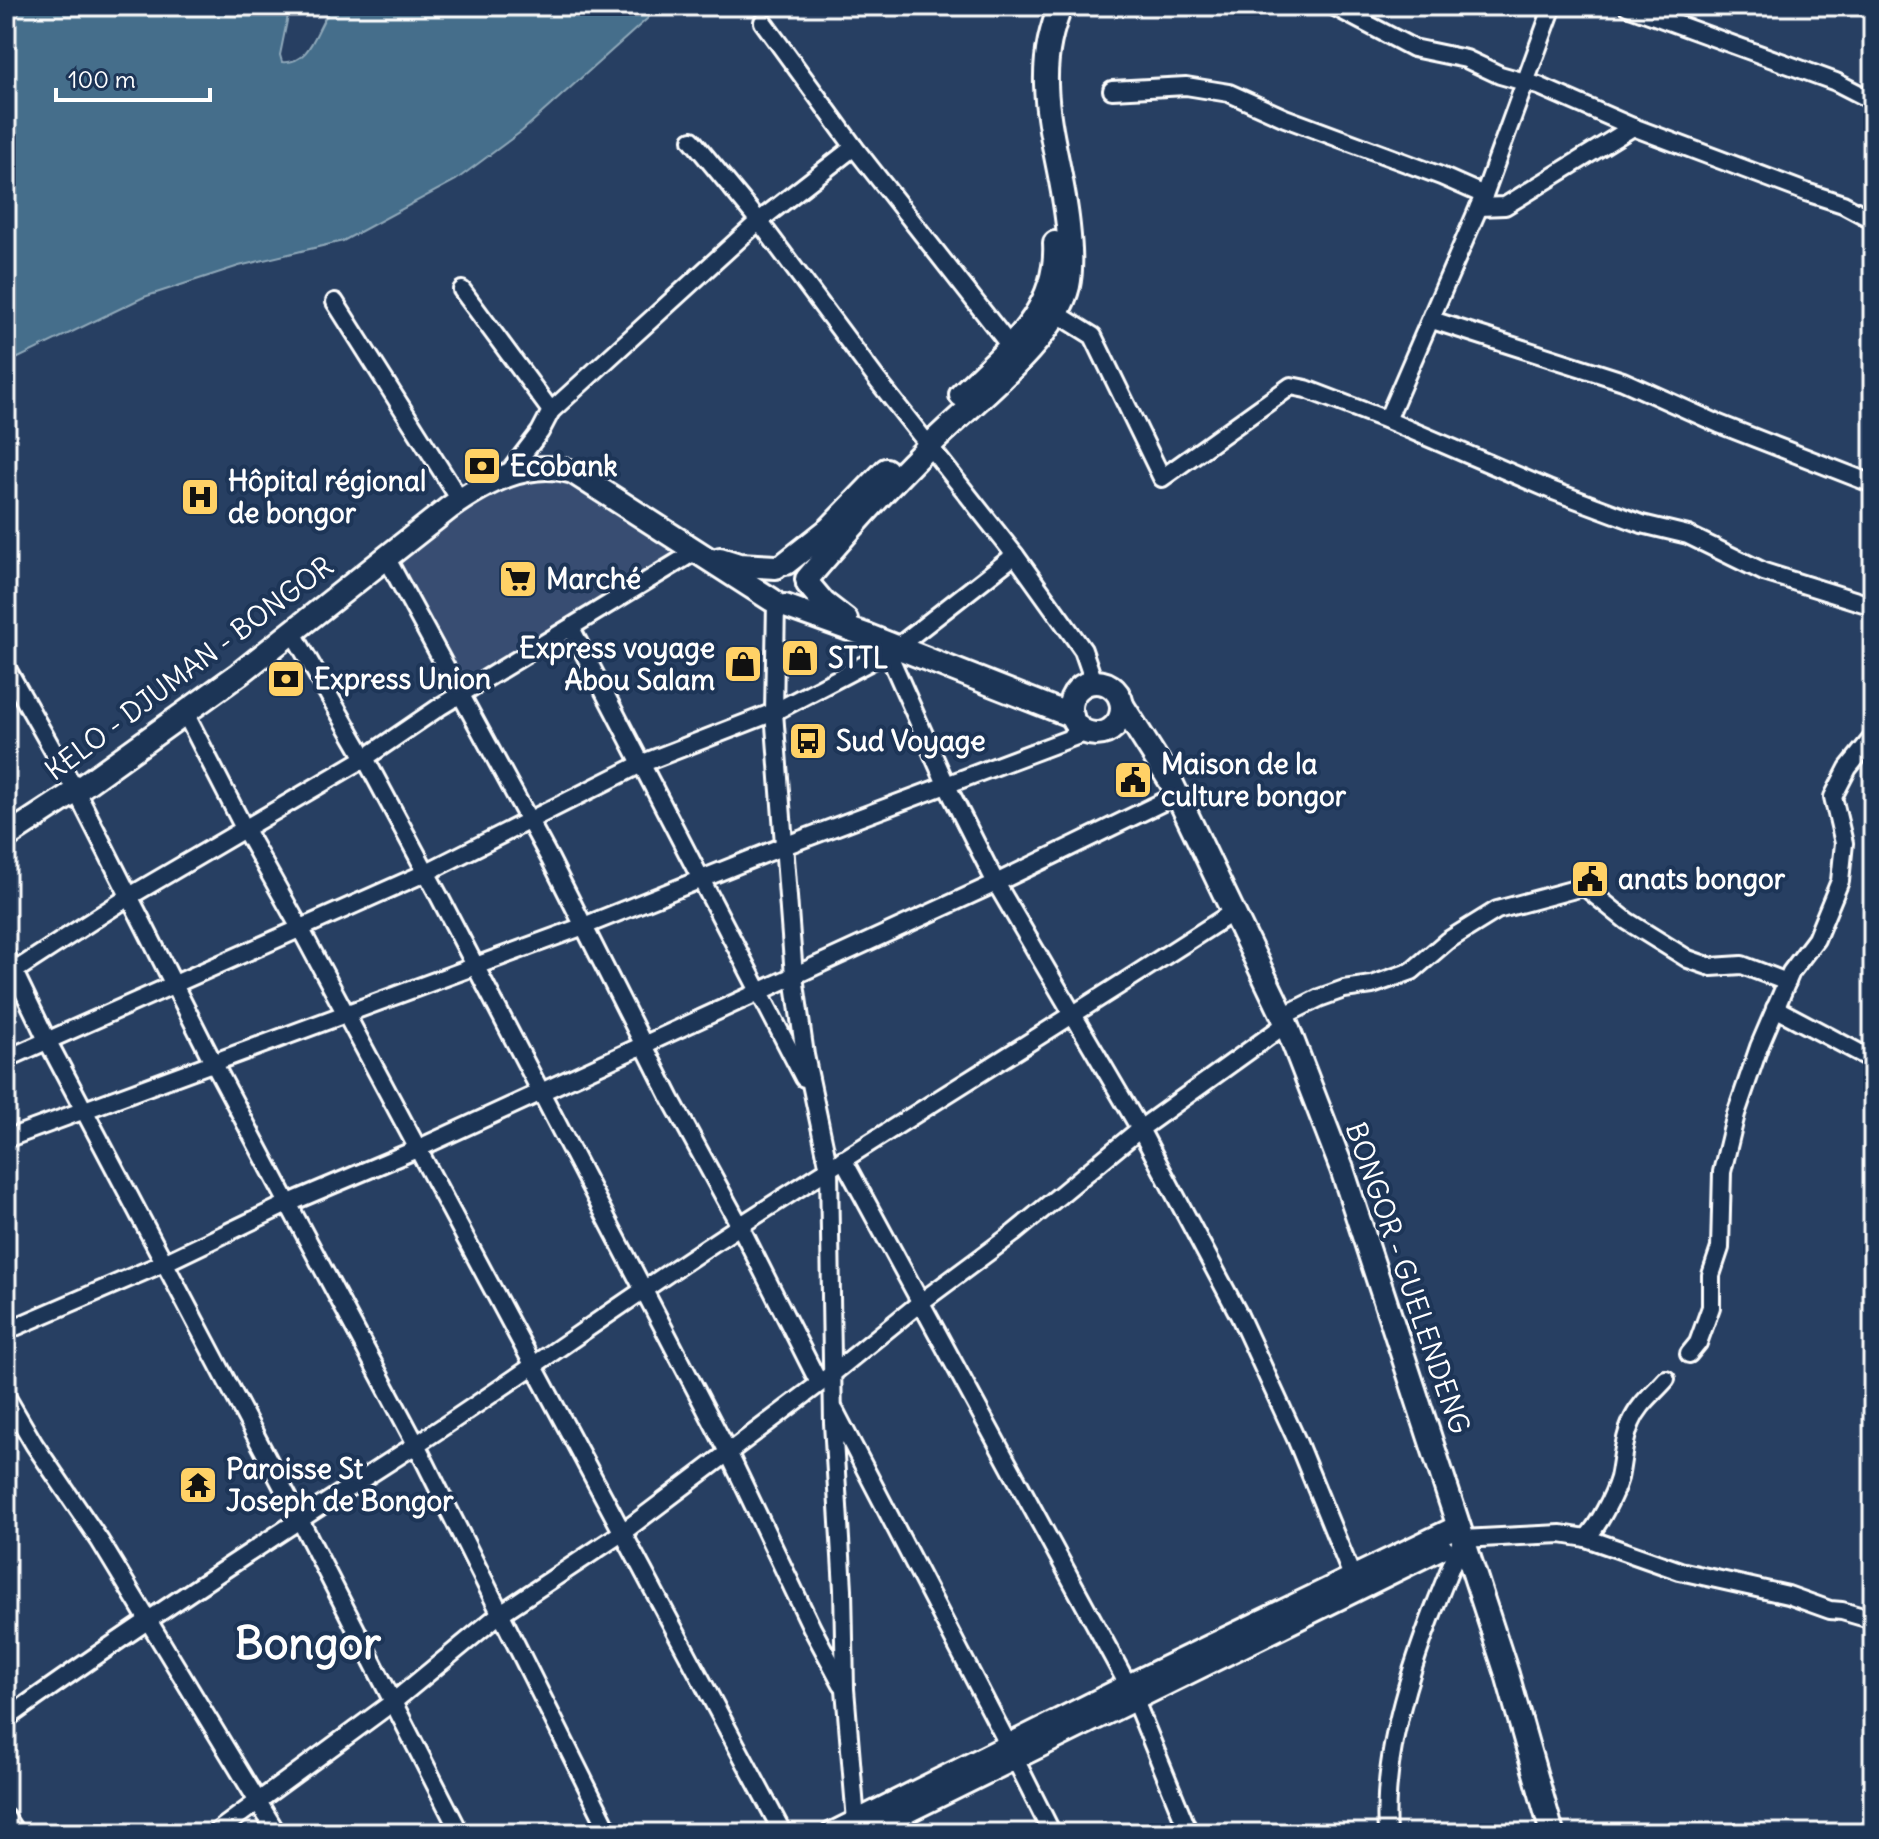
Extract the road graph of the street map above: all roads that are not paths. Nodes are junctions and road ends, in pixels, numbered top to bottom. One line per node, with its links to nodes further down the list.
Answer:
1 (1046, 6): 20 (highway)
2 (1061, 6): 18 (highway)
3 (1333, 6): 7 (street)
4 (1553, 6): 7 (street)
5 (1627, 6): 9 (street)
6 (763, 22): 12 (street)
7 (1524, 82): 10 (street); 13 (street)
8 (1112, 90): 13 (street)
9 (1873, 101)
10 (1633, 127): 13 (street); 14 (street)
11 (692, 140): 15 (street)
12 (854, 147): 15 (street); 20 (street)
13 (1482, 201): 19 (street)
14 (1873, 220)
15 (759, 221): 21 (street); 23 (street)
16 (462, 290): 21 (street)
17 (335, 302): 26 (street)
18 (1056, 313): 22 (street); 23 (highway)
19 (1432, 320): 22 (street); 25 (street)
20 (1010, 346): 23 (highway)
21 (551, 411): 24 (street)
22 (1387, 420): 33 (street)
23 (925, 440): 28 (street); 30 (highway); 31 (highway)
24 (507, 475): 26 (highway, KELO - DJUMAN - BONGOR); 27 (highway, KELO - DJUMAN - BONGOR)
25 (1873, 484)
26 (460, 500): 29 (highway, KELO - DJUMAN - BONGOR)
27 (696, 551): 30 (highway, KELO - DJUMAN - BONGOR); 32 (highway, KELO - DJUMAN - BONGOR); 34 (street)
28 (1015, 555): 37 (street); 39 (street)
29 (386, 557): 35 (highway, KELO - DJUMAN - BONGOR); 40 (street)
30 (781, 565): 31 (highway); 32 (highway)
31 (808, 582): 32 (highway); 36 (highway, KELO - DJUMAN - BONGOR)
32 (778, 603): 36 (highway, KELO - DJUMAN - BONGOR); 43 (street)
33 (1873, 606)
34 (571, 628): 40 (street); 49 (street)
35 (293, 633): 44 (highway, KELO - DJUMAN - BONGOR); 47 (street)
36 (866, 635): 37 (highway, KELO - DJUMAN - BONGOR)
37 (892, 651): 41 (highway, KELO - DJUMAN - BONGOR); 43 (street); 50 (street)
38 (6, 667): 51 (street)
39 (1087, 685): 41 (highway); 42 (highway); 45 (highway)
40 (462, 694): 47 (street); 53 (street)
41 (1023, 698): 45 (highway, KELO - DJUMAN - BONGOR)
42 (1122, 705): 45 (highway); 48 (highway, BONGOR - GUELENDENG)
43 (774, 712): 49 (street); 56 (street)
44 (185, 713): 51 (highway, KELO - DJUMAN - BONGOR); 54 (street)
45 (1088, 727): 48 (highway, KELO - DJUMAN - BONGOR); 50 (street)
46 (1873, 737): 68 (street)
47 (365, 758): 54 (street); 57 (street)
48 (1158, 760): 52 (highway, BONGOR - GUELENDENG)
49 (643, 763): 53 (street); 58 (street)
50 (946, 784): 56 (street); 59 (street)
51 (76, 791): 55 (highway, KELO - DJUMAN - BONGOR); 60 (street)
52 (1177, 795): 59 (street); 61 (highway, BONGOR - GUELENDENG)
53 (530, 821): 57 (street); 62 (street)
54 (244, 828): 60 (street); 63 (street)
55 (6, 837)
56 (784, 846): 58 (street); 67 (street)
57 (425, 873): 63 (street); 65 (street)
58 (702, 879): 62 (street); 70 (street)
59 (996, 883): 67 (street); 73 (street)
60 (130, 896): 66 (street); 69 (street)
61 (1233, 912): 73 (street); 74 (highway, BONGOR - GUELENDENG)
62 (584, 926): 65 (street); 76 (street)
63 (300, 928): 69 (street); 72 (street)
64 (6, 955): 66 (street)
65 (474, 967): 72 (street); 80 (street)
66 (10, 974): 75 (street)
67 (794, 976): 70 (street); 81 (street)
68 (1787, 982): 71 (street); 74 (street)
69 (175, 986): 75 (street); 79 (street)
70 (758, 990): 76 (street); 81 (street)
71 (1775, 1008): 78 (street); 94 (street)
72 (345, 1014): 79 (street); 85 (street)
73 (1074, 1016): 83 (street); 86 (street)
74 (1285, 1020): 83 (street); 104 (highway, BONGOR - GUELENDENG)
75 (47, 1040): 77 (street); 82 (street)
76 (643, 1043): 80 (street); 89 (street)
77 (6, 1059)
78 (1873, 1060)
79 (213, 1062): 82 (street); 88 (street)
80 (539, 1093): 85 (street); 91 (street)
81 (814, 1099): 87 (street)
82 (84, 1109): 84 (street); 90 (street)
83 (1140, 1129): 92 (street); 106 (street)
84 (6, 1139)
85 (417, 1149): 88 (street); 95 (street)
86 (843, 1159): 87 (street); 92 (street)
87 (829, 1169): 89 (street); 96 (street)
88 (289, 1203): 90 (street); 100 (street)
89 (740, 1226): 91 (street); 96 (street)
90 (164, 1263): 93 (street); 102 (street)
91 (644, 1289): 95 (street); 101 (street)
92 (921, 1302): 96 (street); 111 (street)
93 (6, 1331)
94 (1689, 1354)
95 (535, 1366): 100 (street); 103 (street)
96 (826, 1378): 99 (street); 101 (street)
97 (1666, 1379): 105 (street)
98 (6, 1396): 108 (street)
99 (833, 1406): 110 (street); 114 (street)
100 (416, 1444): 102 (street); 107 (street)
101 (728, 1452): 103 (street); 110 (street)
102 (299, 1518): 108 (street); 112 (street)
103 (623, 1532): 107 (street); 123 (street)
104 (1460, 1532): 105 (street); 106 (main road); 111 (main road); 127 (street); 128 (highway, BONGOR - GUELENDENG)
105 (1586, 1538): 109 (street)
106 (1352, 1576): 111 (main road)
107 (501, 1613): 112 (street); 122 (street)
108 (148, 1619): 113 (street); 115 (street)
109 (1873, 1620)
110 (845, 1689): 117 (street)
111 (1131, 1691): 114 (main road); 126 (street)
112 (393, 1702): 115 (street); 121 (street)
113 (6, 1719)
114 (1011, 1751): 117 (main road); 125 (street)
115 (257, 1801): 119 (street); 120 (street)
116 (6, 1818): 118 (street)
117 (860, 1827): 124 (main road)
118 (16, 1833)
119 (215, 1833)
120 (277, 1833)
121 (460, 1833)
122 (610, 1833)
123 (783, 1833)
124 (832, 1833)
125 (1052, 1833)
126 (1189, 1833)
127 (1387, 1833)
128 (1552, 1833)

